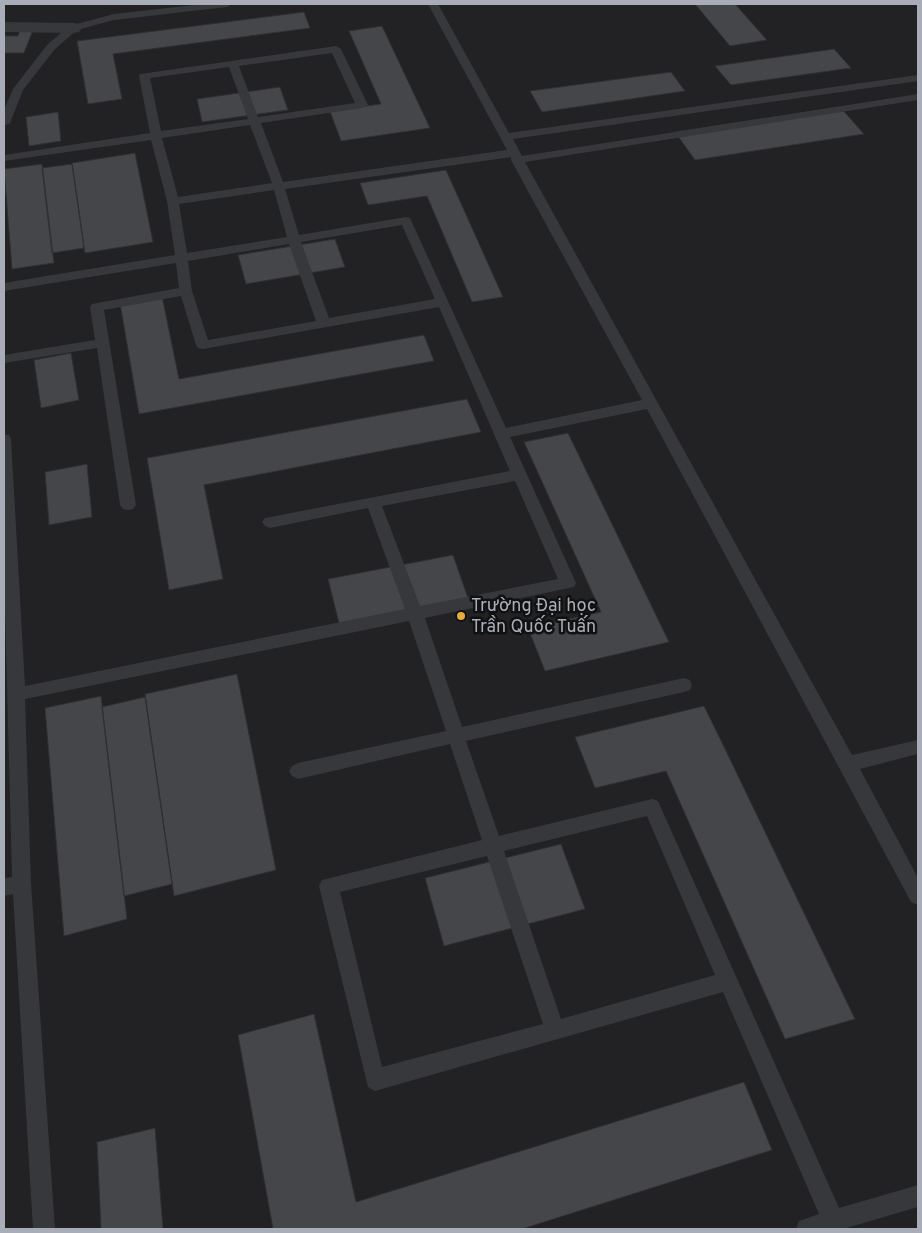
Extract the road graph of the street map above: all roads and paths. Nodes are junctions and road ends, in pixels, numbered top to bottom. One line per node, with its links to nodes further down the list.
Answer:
1 (227, 4): 4 (lane)
2 (432, 4): 11 (lane)
3 (4, 27): 4 (street)
4 (73, 28): 9 (lane)
5 (232, 64): 8 (lane); 8 (lane); 10 (lane)
6 (918, 78): 11 (lane)
7 (918, 97): 12 (lane)
8 (253, 122): 10 (lane); 14 (lane)
9 (4, 123)
10 (156, 137): 13 (lane); 15 (lane)
11 (504, 137): 12 (lane)
12 (515, 156): 14 (lane); 24 (lane)
13 (4, 158)
14 (279, 187): 15 (lane); 16 (lane)
15 (172, 201): 17 (lane)
16 (294, 240): 17 (lane); 20 (lane); 21 (lane)
17 (183, 258): 18 (lane); 19 (lane)
18 (4, 287)
19 (186, 291): 21 (lane); 22 (lane)
20 (443, 302): 21 (lane); 25 (lane)
21 (324, 324)
22 (103, 343): 23 (lane); 29 (lane)
23 (4, 359)
24 (651, 403): 25 (lane); 37 (lane)
25 (501, 434): 27 (lane)
26 (4, 439): 31 (lane)
27 (518, 475): 28 (lane); 32 (lane)
28 (373, 502): 30 (lane); 32 (lane)
29 (128, 505)
30 (270, 522)
31 (9, 614): 34 (lane)
32 (415, 614): 34 (lane); 35 (lane)
33 (684, 684): 35 (lane)
34 (17, 694): 40 (lane)
35 (456, 736): 38 (lane); 39 (lane)
36 (918, 746): 37 (lane)
37 (848, 764): 41 (lane)
38 (298, 771)
39 (493, 846): 42 (lane); 43 (lane); 43 (lane)
40 (13, 885): 46 (lane)
41 (918, 896)
42 (728, 981): 43 (lane); 45 (lane)
43 (555, 1031)
44 (918, 1196): 45 (lane)
45 (833, 1221): 47 (lane)
46 (44, 1229)
47 (807, 1229)

